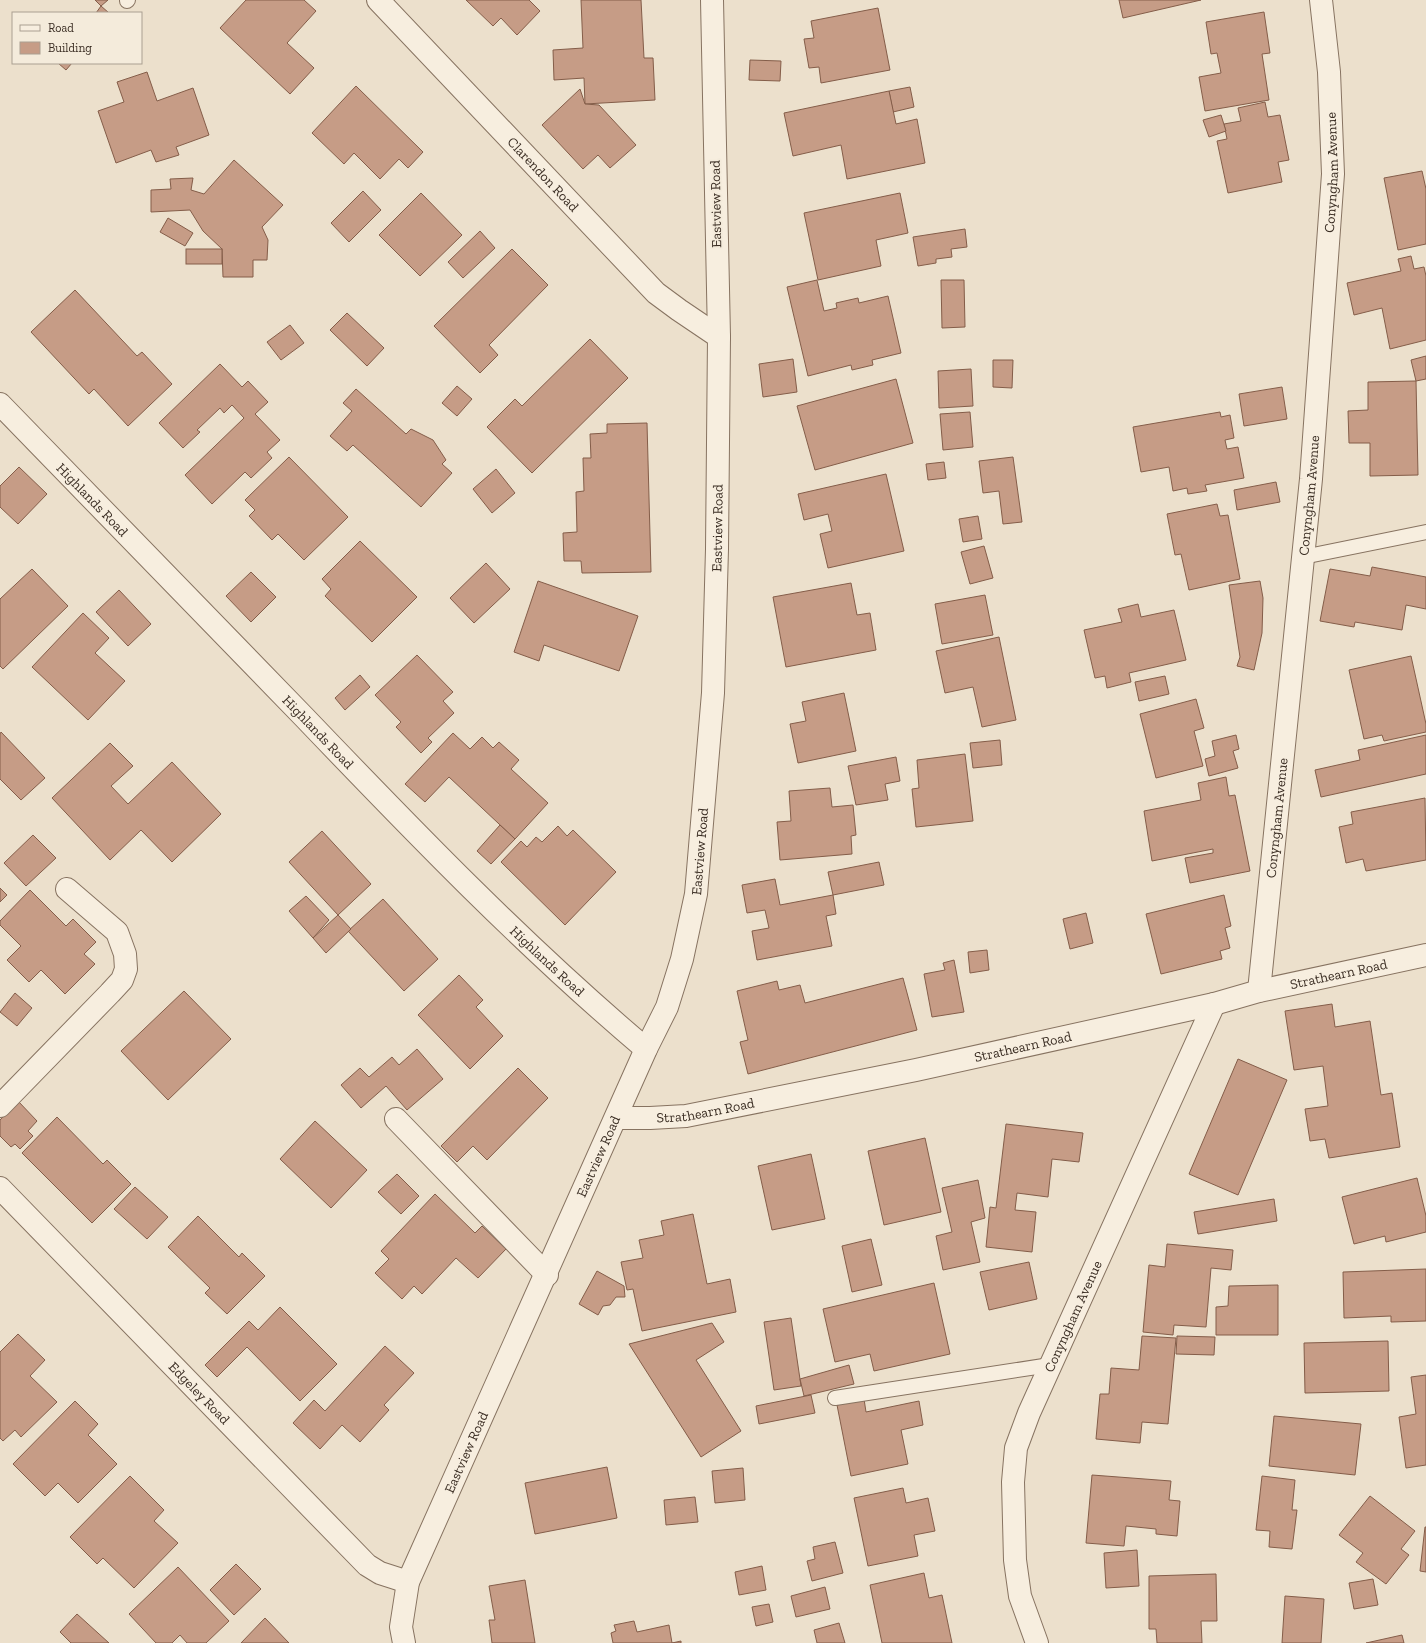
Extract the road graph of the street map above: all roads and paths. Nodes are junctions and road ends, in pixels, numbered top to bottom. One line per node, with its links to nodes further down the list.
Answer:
1 (378, 0): 4 (street, Clarendon Road)
2 (712, 0): 4 (street, Eastview Road)
3 (1321, 0): 7 (street, Conyngham Avenue)
4 (719, 337): 12 (street, Eastview Road)
5 (0, 404): 12 (street, Highlands Road)
6 (1426, 532): 7 (lane)
7 (1303, 557): 10 (street, Conyngham Avenue)
8 (67, 889): 13 (street)
9 (1426, 955): 10 (street, Strathearn Road)
10 (1259, 991): 11 (street, Strathearn Road)
11 (1214, 1004): 14 (street, Strathearn Road); 18 (street, Conyngham Avenue)
12 (646, 1050): 14 (street, Eastview Road)
13 (0, 1106)
14 (617, 1118): 17 (street, Eastview Road)
15 (396, 1119): 17 (street)
16 (0, 1188): 20 (street, Edgeley Road)
17 (546, 1275): 20 (street, Eastview Road)
18 (1050, 1365): 19 (lane); 22 (street, Conyngham Avenue)
19 (835, 1398)
20 (408, 1582): 21 (street, Eastview Road)
21 (404, 1643)
22 (1037, 1643)

